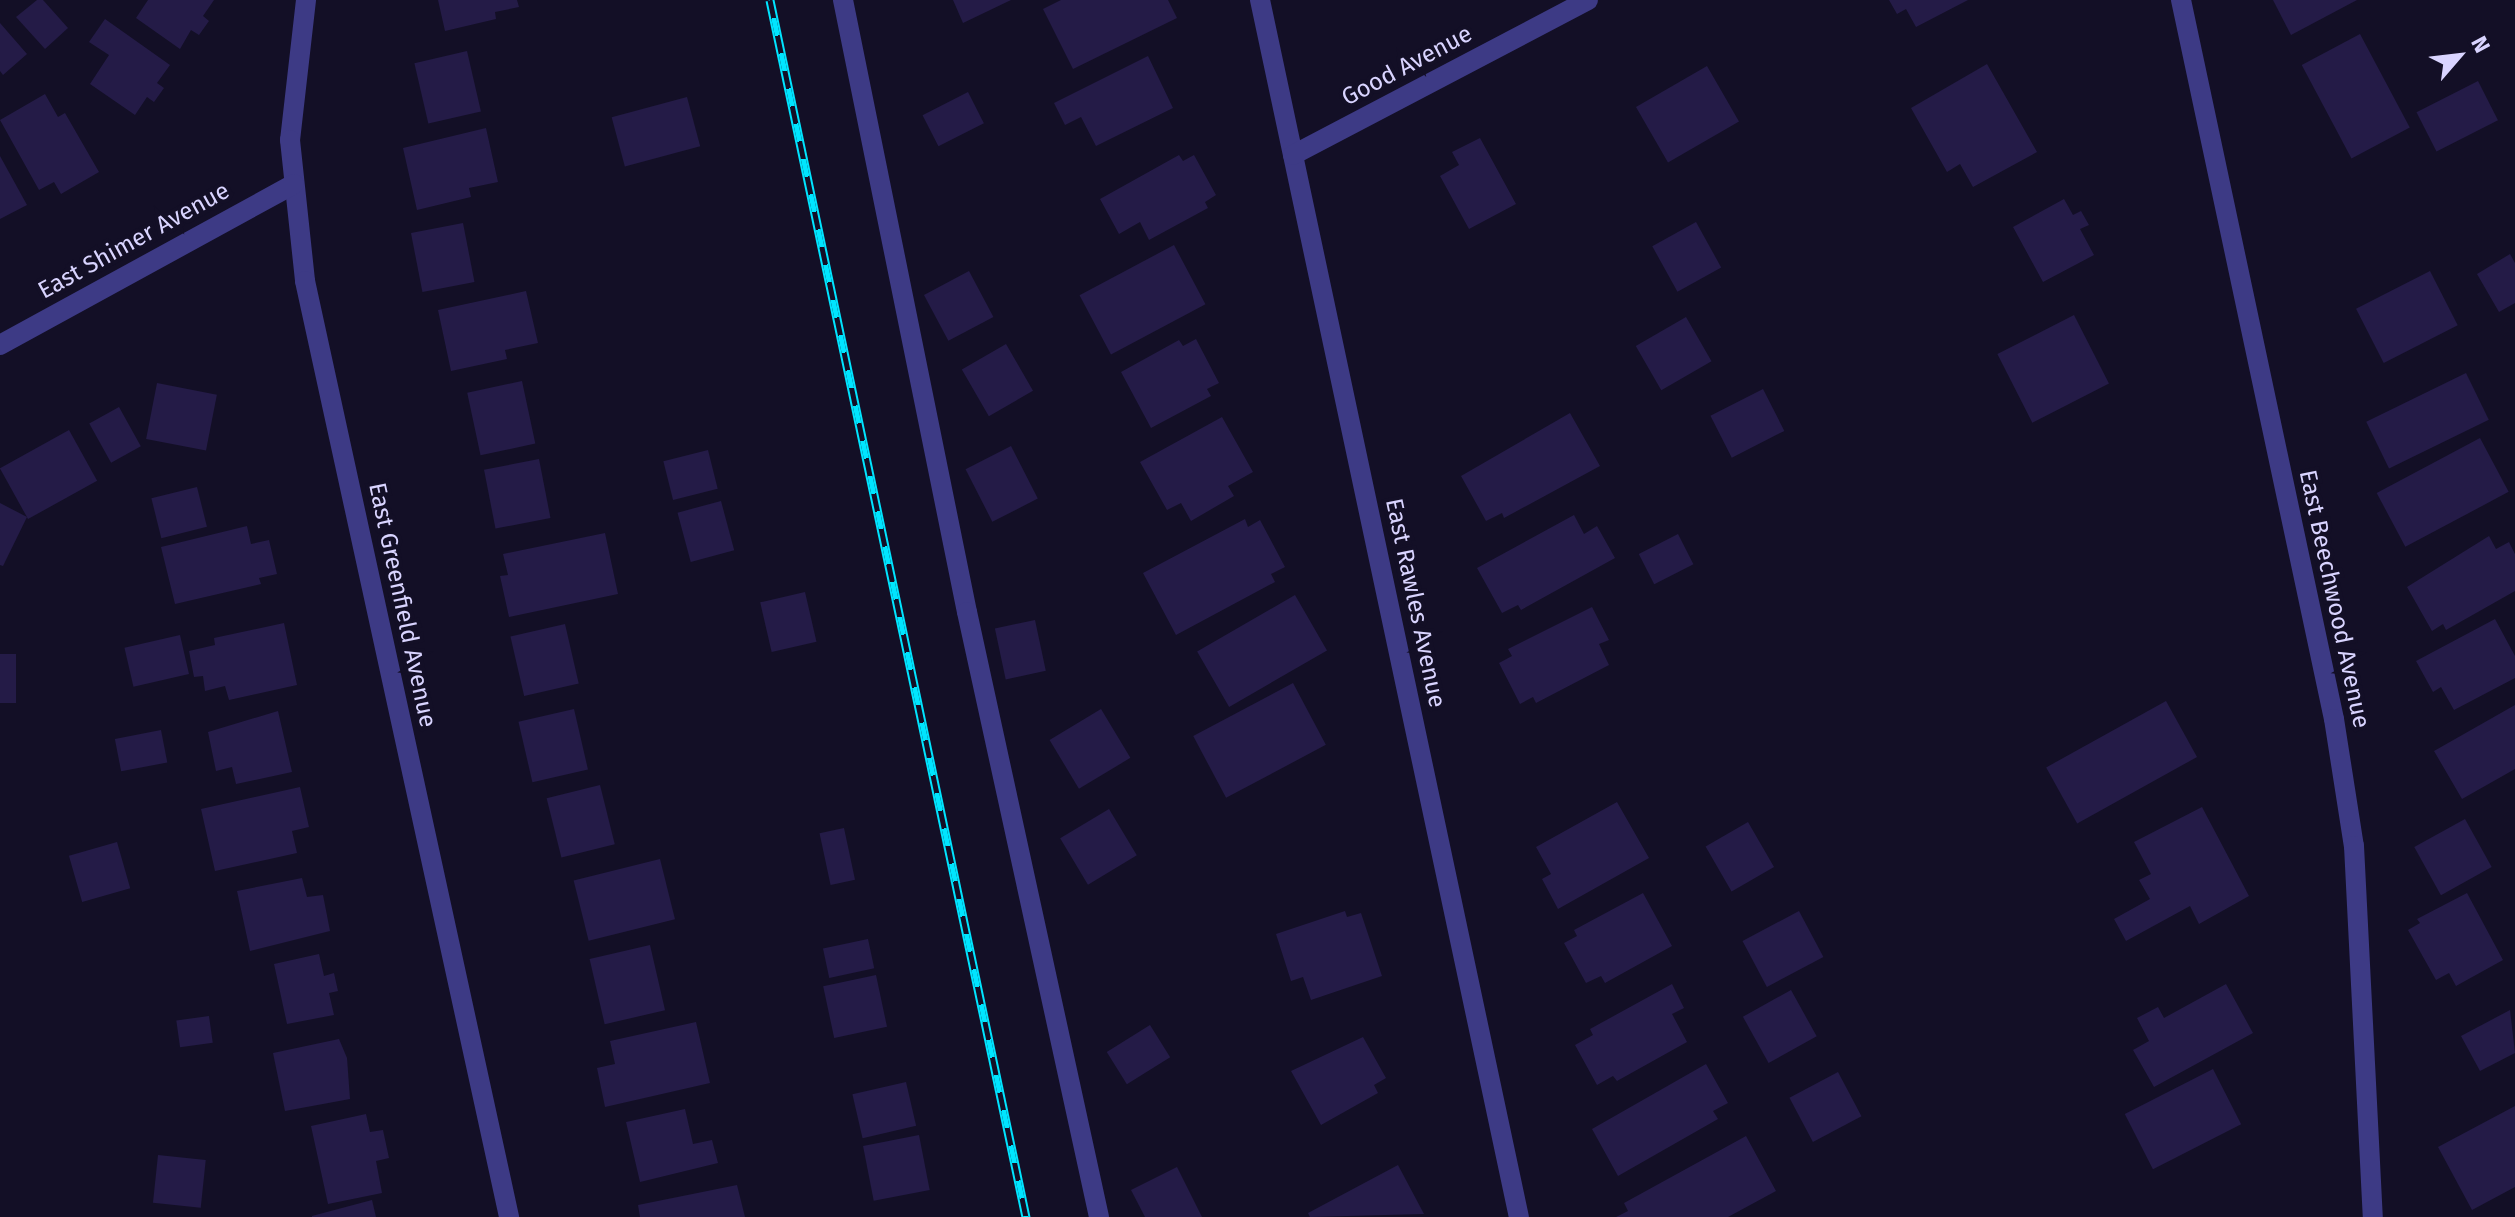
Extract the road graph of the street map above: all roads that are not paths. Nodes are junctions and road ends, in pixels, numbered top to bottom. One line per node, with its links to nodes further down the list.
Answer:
1 (306, 0): 7 (street, East Greenfield Avenue)
2 (843, 0): 10 (street)
3 (1260, 0): 6 (street, East Rawles Avenue)
4 (1588, 0): 6 (street, Good Avenue)
5 (2181, 0): 12 (street, East Beechwood Avenue)
6 (1293, 155): 11 (street, East Rawles Avenue)
7 (294, 184): 8 (street, East Shimer Avenue); 9 (street, East Greenfield Avenue)
8 (0, 345)
9 (509, 1217)
10 (1099, 1217)
11 (1519, 1217)
12 (2373, 1217)

